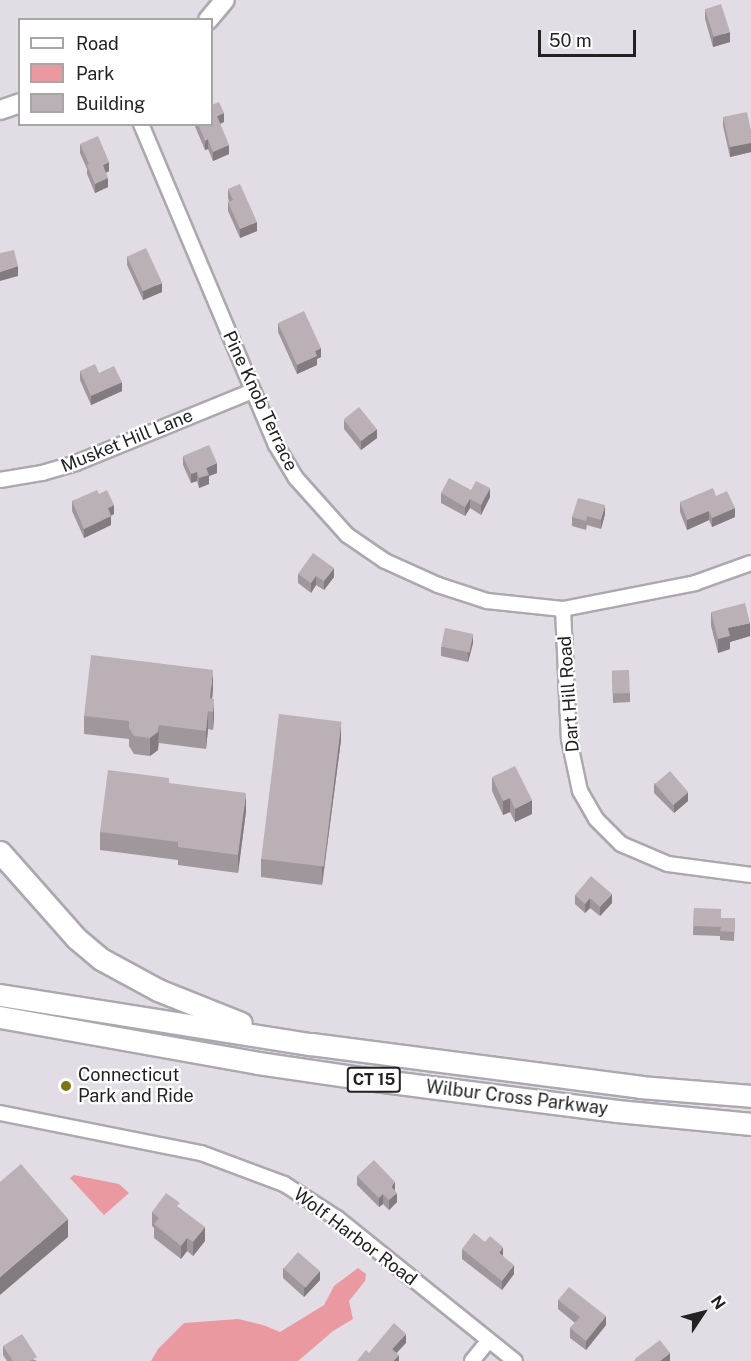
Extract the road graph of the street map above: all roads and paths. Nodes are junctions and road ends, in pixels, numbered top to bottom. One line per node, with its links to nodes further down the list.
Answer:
1 (225, 0): 2 (main road)
2 (210, 18)
3 (18, 104): 4 (main road)
4 (0, 110)
5 (142, 126): 6 (street, Pine Knob Terrace)
6 (252, 391): 7 (street, Musket Hill Lane); 9 (street, Pine Knob Terrace)
7 (0, 480)
8 (751, 563): 9 (street, Pine Knob Terrace)
9 (563, 609): 11 (street, Dart Hill Road)
10 (0, 852): 14 (highway)
11 (751, 875)
12 (0, 995): 14 (highway, Wilbur Cross Parkway / CT 15)
13 (0, 1017): 17 (highway, Wilbur Cross Parkway / CT 15)
14 (311, 1044): 15 (highway, Wilbur Cross Parkway / CT 15)
15 (751, 1096)
16 (0, 1113): 18 (street, Wolf Harbor Road)
17 (751, 1124)
18 (488, 1341): 19 (street); 20 (street, Wolf Harbor Road)
19 (472, 1361)
20 (515, 1361)

